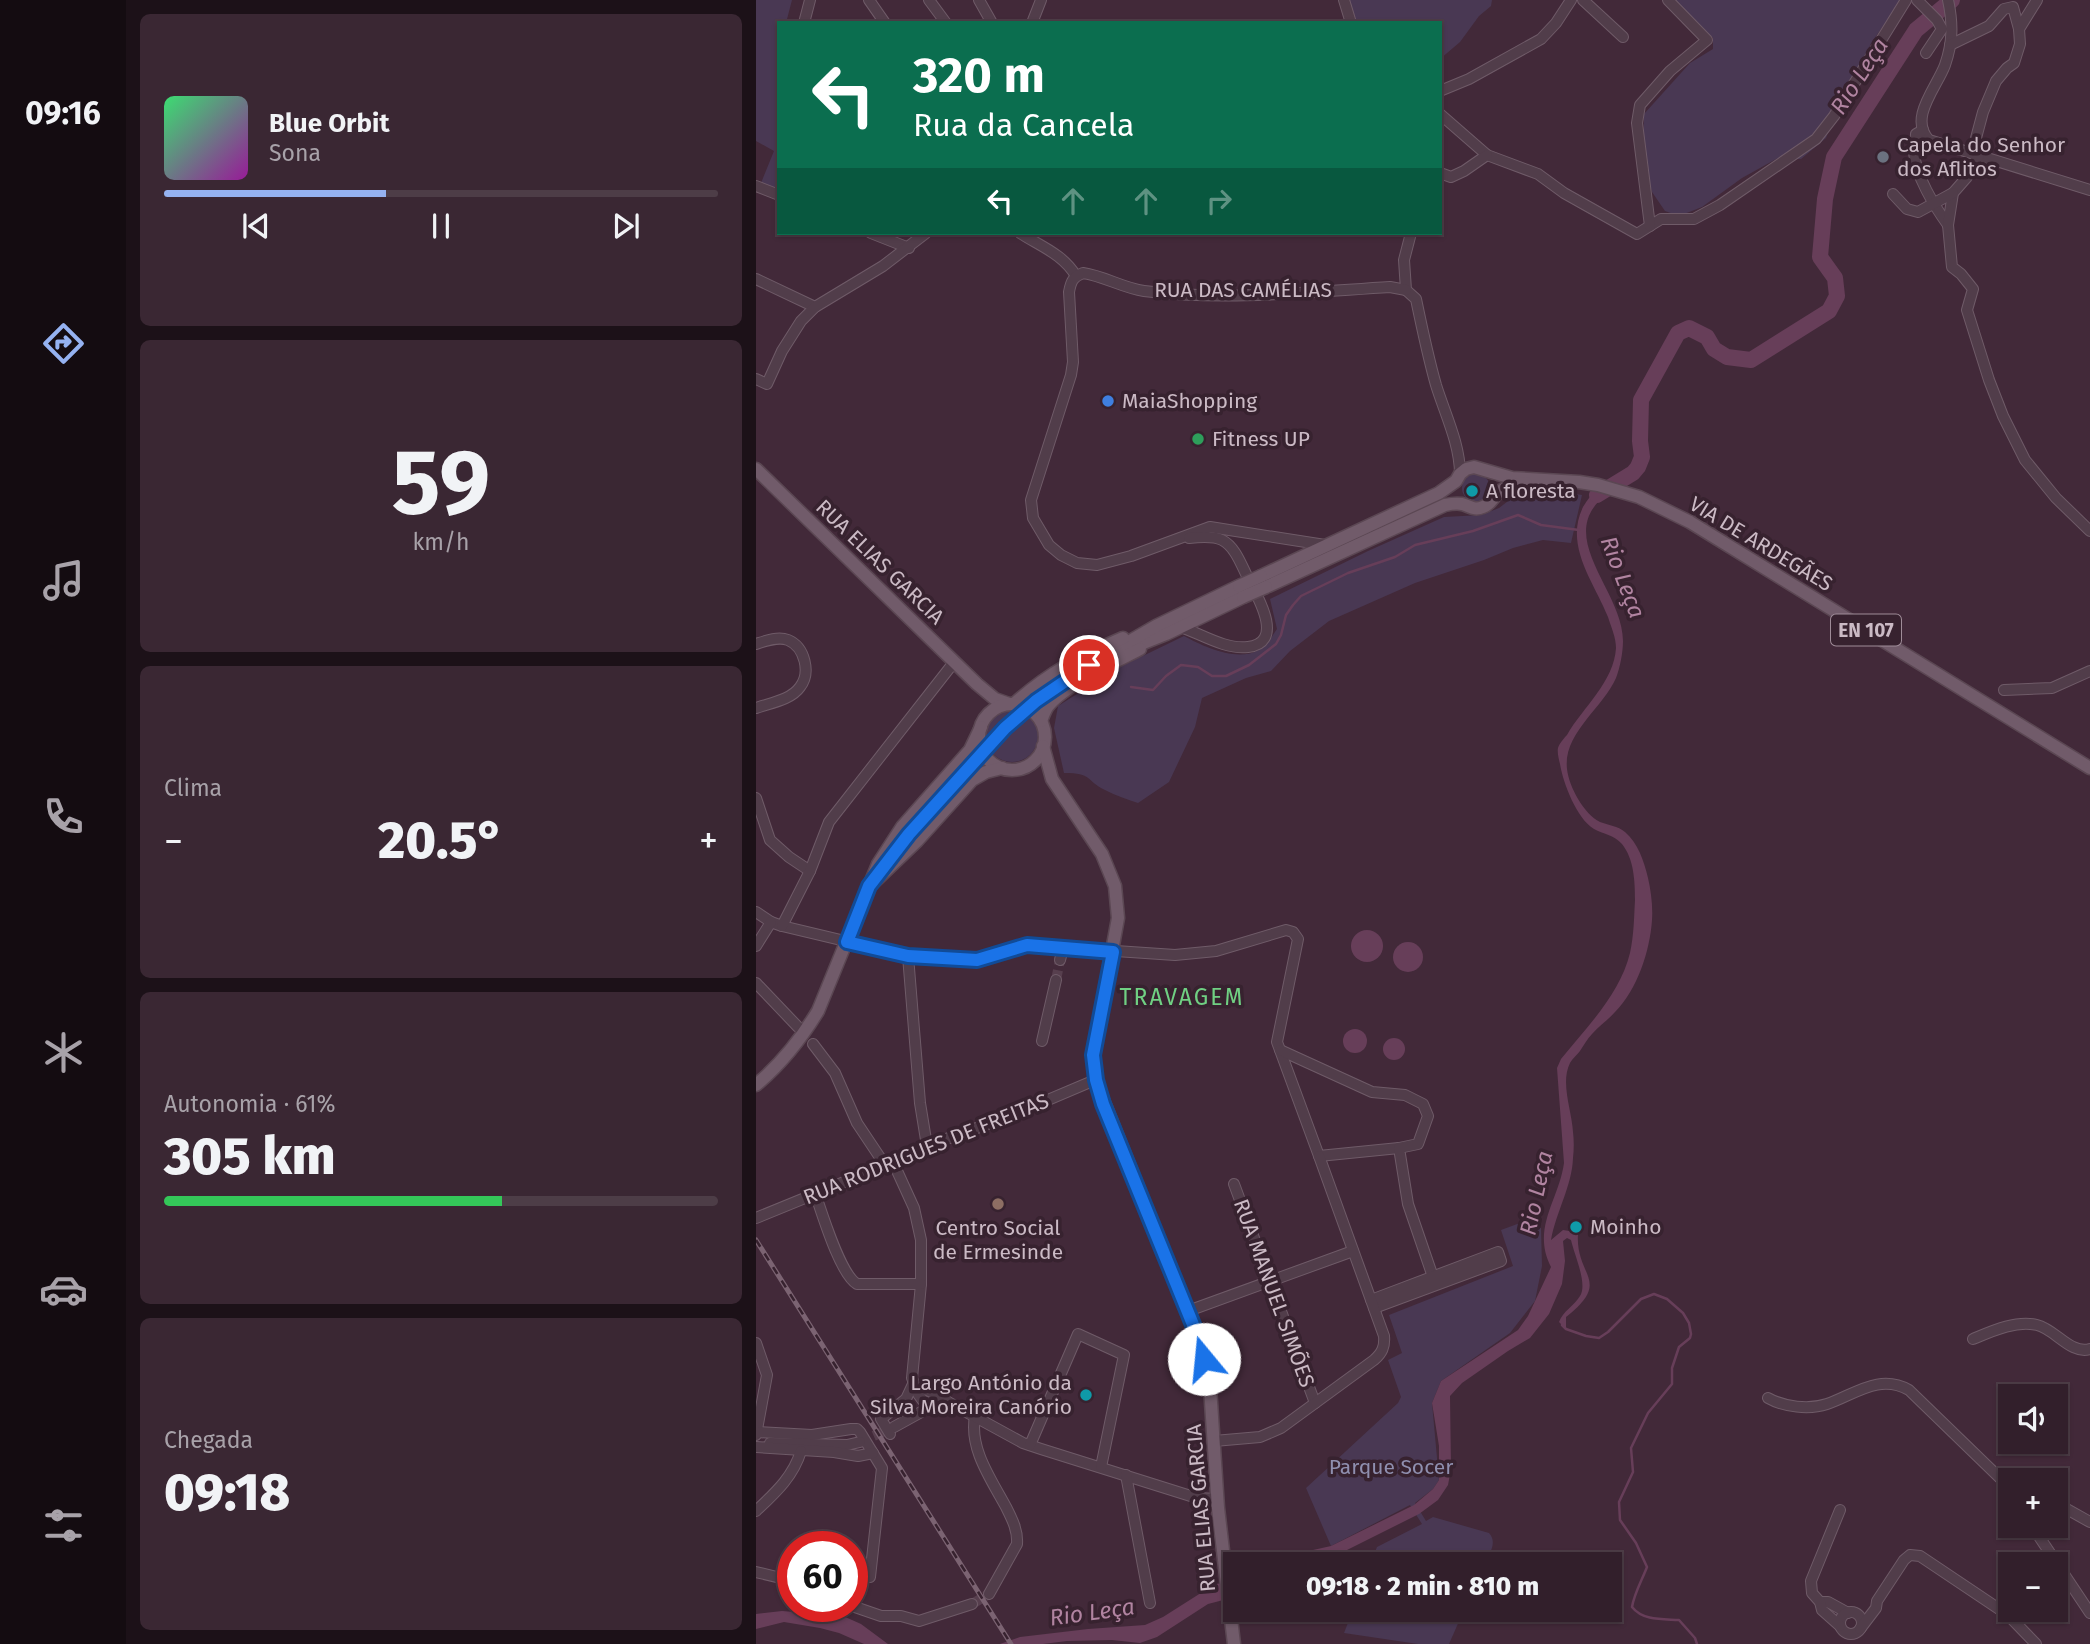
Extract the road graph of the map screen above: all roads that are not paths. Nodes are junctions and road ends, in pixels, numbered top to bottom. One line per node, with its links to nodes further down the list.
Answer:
1 (810, 0): 14 (street)
2 (869, 0): 15 (street)
3 (929, 0): 16 (street)
4 (979, 0): 17 (street)
5 (1041, 0): 18 (street)
6 (1344, 0): 19 (street)
7 (1571, 0): 24 (street)
8 (1583, 0): 21 (street)
9 (1668, 0): 37 (street)
10 (1906, 0): 37 (street)
11 (1948, 0): 22 (street)
12 (2037, 0): 20 (street)
13 (1917, 1): 23 (street)
14 (805, 21)
15 (884, 21)
16 (945, 21)
17 (991, 21)
18 (1033, 21)
19 (1350, 21)
20 (2019, 29): 22 (street); 27 (street)
21 (1623, 37)
22 (1950, 45): 26 (street)
23 (1926, 53)
24 (1442, 90)
25 (1442, 116): 28 (street)
26 (1923, 130): 27 (street); 35 (street)
27 (1976, 154): 31 (street); 32 (street)
28 (1487, 155): 29 (street); 37 (street)
29 (1442, 174)
30 (756, 186): 33 (street)
31 (2090, 190)
32 (1953, 193): 35 (street); 36 (street)
33 (777, 194)
34 (1894, 194): 35 (street)
35 (1934, 204): 36 (street)
36 (1948, 225): 54 (street)
37 (1650, 226)
38 (877, 235): 42 (street)
39 (924, 235): 42 (street)
40 (1024, 235): 43 (street, RUA DAS CAMÉLIAS)
41 (1410, 235): 45 (street)
42 (909, 248): 46 (street)
43 (1079, 275): 45 (street, RUA DAS CAMÉLIAS); 55 (street)
44 (756, 279): 46 (street)
45 (1406, 290): 50 (street)
46 (815, 307): 47 (street)
47 (756, 379)
48 (756, 469): 62 (main road, RUA ELIAS GARCIA)
49 (1490, 472): 50 (main road, VIA DE ARDEGÃES / EN 107); 51 (main road, VIA DE ARDEGÃES / EN 107); 52 (main road)
50 (1458, 478): 53 (main road); 56 (main road, VIA DE ARDEGÃES / EN 107)
51 (1540, 480): 52 (main road, VIA DE ARDEGÃES / EN 107); 73 (main road, VIA DE ARDEGÃES / EN 107)
52 (1496, 494): 53 (main road, VIA DE ARDEGÃES / EN 107)
53 (1462, 504): 57 (main road, VIA DE ARDEGÃES / EN 107)
54 (2090, 531)
55 (1182, 539): 56 (street); 59 (street)
56 (1327, 545): 57 (main road, VIA DE ARDEGÃES / EN 107)
57 (1263, 581): 58 (main road, VIA DE ARDEGÃES / EN 107, bridge)
58 (1241, 592): 59 (main road, VIA DE ARDEGÃES / EN 107); 60 (main road, VIA DE ARDEGÃES / EN 107)
59 (1181, 627): 60 (main road, VIA DE ARDEGÃES / EN 107)
60 (1161, 630): 66 (main road, VIA DE ARDEGÃES / EN 107); 69 (main road, VIA DE ARDEGÃES / EN 107); 77 (main road, VIA DE ARDEGÃES / EN 107, bridge)
61 (756, 644): 67 (street)
62 (954, 661): 64 (main road, RUA ELIAS GARCIA); 76 (street)
63 (2090, 671): 65 (street)
64 (977, 684): 66 (main road, RUA ELIAS GARCIA); 68 (main road, RUA ELIAS GARCIA)
65 (2004, 690)
66 (1012, 704): 68 (main road); 69 (main road)
67 (756, 708)
68 (984, 721): 72 (main road); 77 (main road)
69 (1041, 721): 70 (main road)
70 (1043, 746): 71 (main road); 74 (main road, RUA ELIAS GARCIA)
71 (1027, 766): 72 (main road); 74 (main road, RUA ELIAS GARCIA)
72 (1002, 768): 77 (main road)
73 (2090, 768)
74 (1052, 779): 84 (main road, RUA ELIAS GARCIA)
75 (756, 798): 76 (street)
76 (810, 871): 80 (street)
77 (869, 886): 81 (main road)
78 (756, 912): 79 (street)
79 (771, 922): 80 (street); 82 (street)
80 (782, 926): 81 (street)
81 (847, 942): 85 (street); 94 (main road)
82 (756, 946)
83 (1063, 948): 84 (street); 85 (street); 86 (street)
84 (1113, 952): 92 (street); 93 (main road, RUA ELIAS GARCIA)
85 (908, 956): 95 (street)
86 (1060, 960)
87 (1056, 980): 90 (street)
88 (756, 983): 89 (street)
89 (799, 1027)
90 (1042, 1041)
91 (813, 1044): 98 (street)
92 (1280, 1050): 96 (street); 97 (street)
93 (1096, 1080): 95 (street, RUA RODRIGUES DE FREITAS); 107 (main road, RUA ELIAS GARCIA)
94 (756, 1085)
95 (927, 1146): 98 (street, RUA RODRIGUES DE FREITAS)
96 (1399, 1148): 97 (street); 103 (street)
97 (1319, 1156): 102 (street)
98 (889, 1164): 100 (street, RUA RODRIGUES DE FREITAS); 105 (street)
99 (1234, 1184): 104 (street, RUA MANUEL SIMÕES)
100 (815, 1193): 101 (street, RUA RODRIGUES DE FREITAS); 105 (street)
101 (756, 1218)
102 (1353, 1251): 104 (street); 106 (street)
103 (1433, 1276): 106 (street); 106 (street)
104 (1270, 1281): 107 (street); 115 (street, RUA MANUEL SIMÕES)
105 (921, 1284): 111 (street)
106 (1372, 1304): 115 (street)
107 (1188, 1311): 119 (main road, RUA ELIAS GARCIA)
108 (1973, 1339): 110 (street)
109 (756, 1343): 118 (street)
110 (2090, 1349)
111 (914, 1384): 112 (street); 116 (street); 116 (street)
112 (927, 1392): 114 (street); 116 (street)
113 (1768, 1398): 127 (street)
114 (948, 1402): 116 (street); 117 (street)
115 (1315, 1403): 119 (street)
116 (931, 1408)
117 (975, 1416): 121 (street); 137 (street)
118 (757, 1433): 124 (street)
119 (1214, 1441): 128 (main road, RUA ELIAS GARCIA)
120 (860, 1442): 122 (street)
121 (1030, 1445): 125 (street); 125 (street)
122 (756, 1446): 123 (street)
123 (801, 1451): 124 (street); 131 (street)
124 (873, 1453): 136 (street)
125 (1101, 1467): 126 (street)
126 (1126, 1475): 128 (street); 140 (street)
127 (1998, 1476)
128 (1218, 1499): 147 (main road, RUA ELIAS GARCIA)
129 (1840, 1510): 139 (street)
130 (2068, 1510): 132 (street)
131 (756, 1511)
132 (2090, 1522)
133 (2040, 1538): 144 (street)
134 (756, 1572): 135 (street)
135 (777, 1577)
136 (868, 1577)
137 (989, 1594)
138 (1877, 1601): 143 (street); 146 (street); 148 (street)
139 (1820, 1602): 143 (street); 145 (street)
140 (1150, 1603)
141 (972, 1604): 142 (street)
142 (868, 1611)
143 (1852, 1613): 145 (street); 146 (street)
144 (2090, 1613)
145 (1840, 1626): 146 (street)
146 (1860, 1629)
147 (1234, 1644)
148 (2036, 1644)

